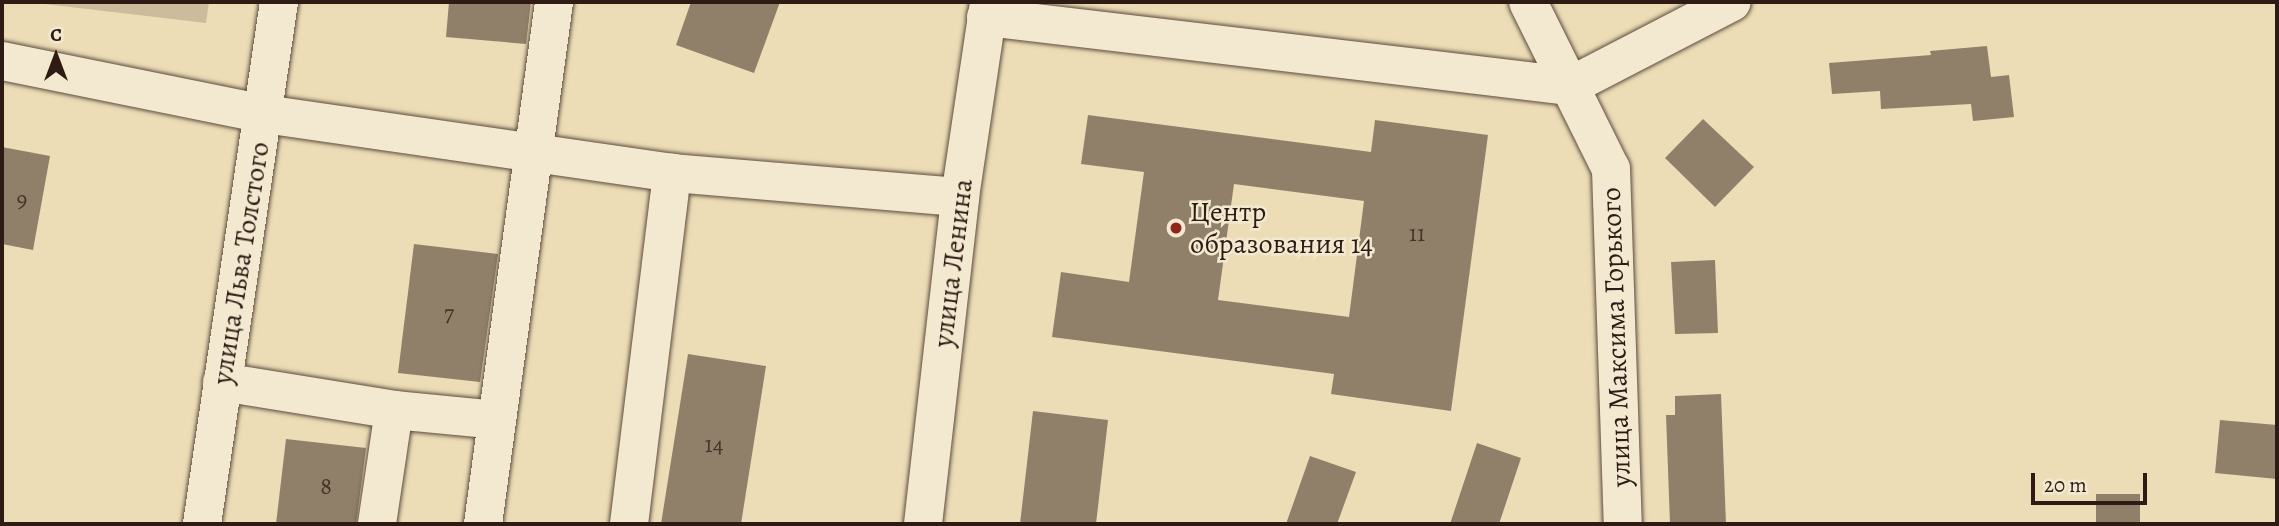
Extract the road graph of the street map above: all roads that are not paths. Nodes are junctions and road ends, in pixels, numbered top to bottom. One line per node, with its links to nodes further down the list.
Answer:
1 (279, 2): 8 (street, улица Льва Толстого)
2 (554, 2): 9 (street)
3 (1528, 2): 7 (street, улица Максима Горького)
4 (1732, 2): 7 (street)
5 (987, 9): 7 (street); 11 (street, улица Ленина)
6 (2, 61): 8 (street)
7 (1570, 86): 20 (street, улица Максима Горького)
8 (264, 114): 9 (street); 12 (street, улица Льва Толстого)
9 (532, 153): 10 (street); 14 (street)
10 (672, 173): 11 (street); 18 (street)
11 (961, 197): 19 (street, улица Ленина)
12 (222, 382): 13 (street); 15 (street, улица Льва Толстого)
13 (394, 410): 14 (street); 16 (street)
14 (497, 420): 17 (street)
15 (202, 524)
16 (377, 524)
17 (483, 524)
18 (629, 524)
19 (923, 524)
20 (1623, 524)

